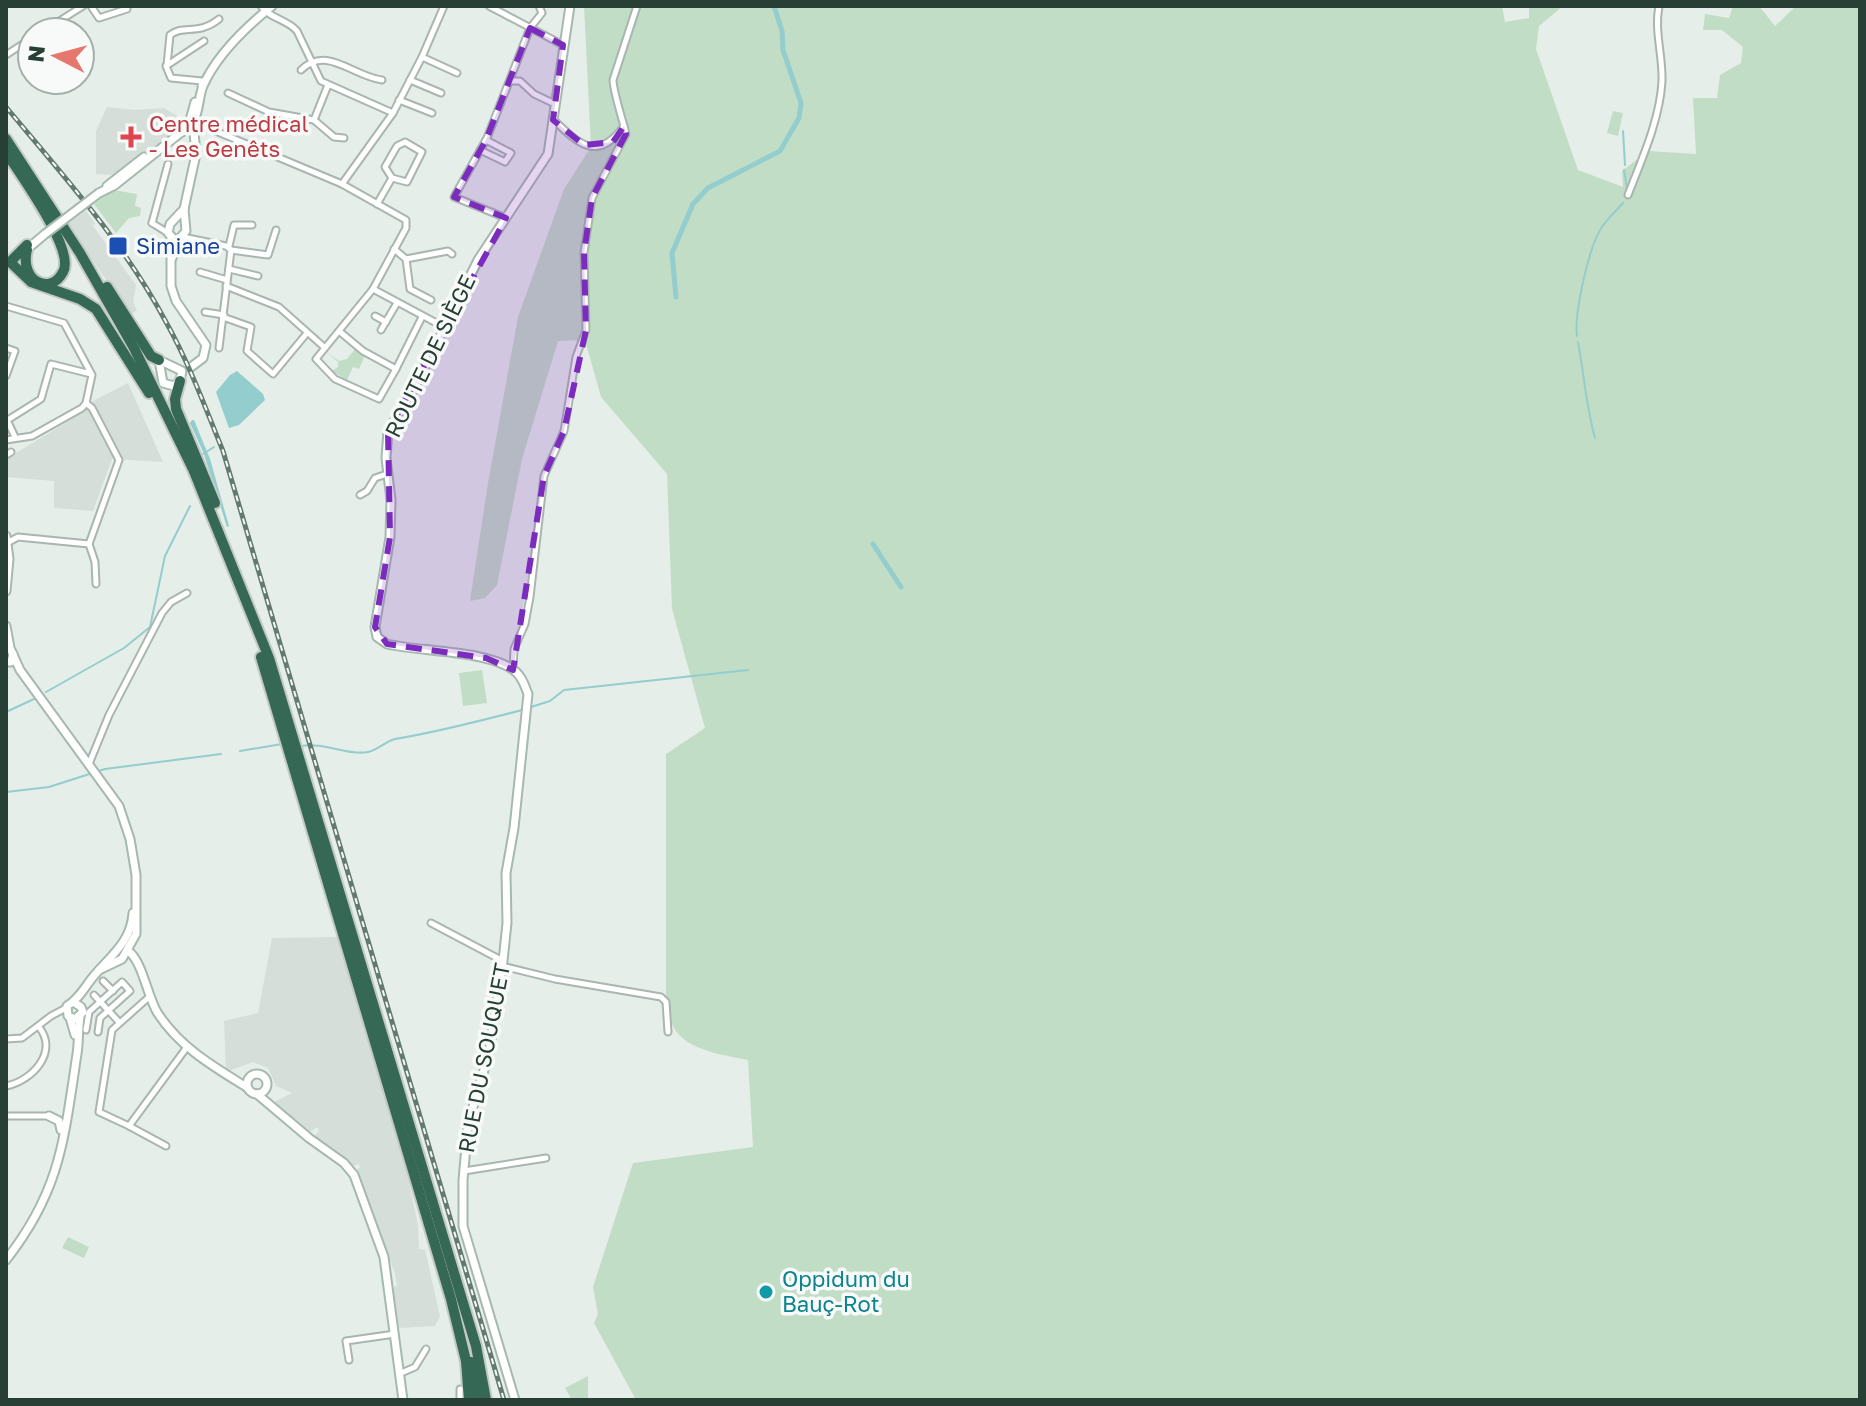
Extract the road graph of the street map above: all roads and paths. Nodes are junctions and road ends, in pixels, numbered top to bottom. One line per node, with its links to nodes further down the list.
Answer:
1 (91, 6): 9 (street)
2 (444, 6): 14 (street)
3 (489, 6): 11 (street)
4 (539, 6): 11 (street)
5 (570, 6): 13 (street, ROUTE DE SIÈGE)
6 (637, 6): 33 (street)
7 (1659, 6): 49 (street)
8 (266, 8): 15 (street); 19 (street)
9 (127, 9)
10 (219, 19): 16 (street)
11 (530, 28): 13 (street); 22 (street)
12 (204, 41): 16 (street)
13 (563, 45): 27 (street, ROUTE DE SIÈGE)
14 (422, 57): 18 (street); 21 (street)
15 (310, 62): 17 (street); 20 (street); 23 (street)
16 (166, 66): 19 (street)
17 (301, 70)
18 (457, 73)
19 (203, 79): 32 (street); 32 (street)
20 (382, 80)
21 (410, 80): 25 (street); 26 (street)
22 (510, 81): 27 (street); 37 (street)
23 (328, 85): 28 (street); 30 (street)
24 (228, 93): 30 (street)
25 (441, 93)
26 (399, 100): 28 (street); 29 (street)
27 (555, 104): 31 (street, ROUTE DE SIÈGE)
28 (393, 113): 45 (street)
29 (432, 113)
30 (314, 120): 35 (street)
31 (553, 120): 33 (street); 51 (street, ROUTE DE SIÈGE)
32 (189, 126): 38 (street); 54 (street)
33 (624, 126): 102 (street)
34 (206, 127): 45 (street)
35 (344, 138)
36 (6, 139): 47 (highway)
37 (486, 140): 39 (street); 39 (street)
38 (160, 148): 42 (street); 43 (street)
39 (480, 150): 51 (street)
40 (6, 151): 55 (highway); 86 (highway)
41 (168, 164): 54 (street)
42 (140, 166): 43 (street); 46 (street)
43 (124, 172): 46 (street); 48 (street)
44 (392, 178): 44 (street); 50 (street)
45 (342, 184): 50 (street)
46 (115, 185): 48 (street)
47 (38, 187): 81 (highway); 99 (highway)
48 (99, 193): 55 (street, bridge)
49 (1628, 195)
50 (377, 204): 57 (street)
51 (506, 218): 74 (street, ROUTE DE SIÈGE)
52 (252, 225): 56 (street)
53 (276, 230): 56 (street)
54 (177, 231): 56 (street); 83 (street)
55 (27, 247): 60 (highway)
56 (230, 248): 61 (street)
57 (394, 249): 59 (street); 65 (street)
58 (452, 254): 59 (street)
59 (406, 259): 66 (street)
60 (7, 262): 86 (highway)
61 (229, 269): 63 (street); 64 (street)
62 (200, 272): 64 (street)
63 (258, 276)
64 (227, 283): 70 (street); 77 (street)
65 (373, 289): 67 (street); 76 (street)
66 (431, 300)
67 (397, 303): 72 (street); 73 (street)
68 (6, 306): 84 (street)
69 (205, 312): 70 (street)
70 (224, 316): 77 (street); 80 (street)
71 (375, 316): 73 (street)
72 (422, 317): 74 (street); 82 (street)
73 (386, 322): 75 (street)
74 (444, 327): 91 (street, ROUTE DE SIÈGE)
75 (381, 330)
76 (339, 331): 78 (street); 82 (street)
77 (307, 333): 78 (street)
78 (324, 347): 82 (street)
79 (6, 348): 85 (street)
80 (219, 348)
81 (159, 360): 83 (street); 83 (street)
82 (396, 369)
83 (185, 372): 99 (highway)
84 (92, 375): 87 (street); 88 (street)
85 (6, 376)
86 (149, 393): 135 (highway)
87 (86, 403): 89 (street); 94 (street)
88 (6, 420): 89 (street)
89 (15, 437): 90 (street)
90 (6, 440)
91 (387, 474): 92 (street); 102 (street, ROUTE DE SIÈGE)
92 (360, 495)
93 (8, 541): 94 (street); 96 (street)
94 (89, 544): 95 (street)
95 (96, 584)
96 (6, 591)
97 (187, 593): 104 (street)
98 (6, 626): 101 (street)
99 (257, 626): 146 (highway)
100 (6, 647): 101 (street)
101 (10, 658): 103 (street); 103 (street)
102 (513, 670): 108 (street, RUE DU SOUQUET)
103 (38, 696): 104 (street)
104 (92, 767): 105 (street)
105 (136, 875): 107 (street); 107 (street)
106 (431, 923): 108 (street)
107 (123, 952): 112 (street); 114 (street)
108 (503, 964): 122 (street); 134 (street, RUE DU SOUQUET)
109 (103, 981): 110 (street)
110 (113, 991): 113 (street); 115 (street)
111 (94, 995): 113 (street)
112 (149, 997): 118 (street); 124 (street)
113 (101, 1002): 115 (street); 120 (street)
114 (78, 1005): 116 (street); 117 (street)
115 (109, 1011): 118 (street); 121 (street)
116 (68, 1014): 117 (street); 119 (street); 128 (street)
117 (80, 1017): 131 (street)
118 (119, 1022): 130 (street)
119 (39, 1027): 123 (street); 126 (street)
120 (86, 1030)
121 (98, 1032)
122 (668, 1032)
123 (6, 1039)
124 (187, 1047): 125 (street); 130 (street)
125 (245, 1084): 127 (street); 127 (street)
126 (6, 1086)
127 (261, 1096): 137 (street)
128 (56, 1115): 129 (street); 131 (street); 131 (street)
129 (6, 1116)
130 (129, 1126): 132 (street)
131 (63, 1131): 136 (street)
132 (166, 1146)
133 (546, 1158): 134 (street)
134 (464, 1171): 147 (street, RUE DU SOUQUET)
135 (416, 1176): 144 (highway); 145 (highway)
136 (6, 1260)
137 (395, 1334): 139 (street); 140 (street)
138 (426, 1349): 140 (street)
139 (349, 1360)
140 (399, 1374): 142 (street)
141 (460, 1389): 143 (street)
142 (403, 1400)
143 (460, 1400)
144 (469, 1400)
145 (479, 1400)
146 (488, 1400)
147 (515, 1400)

